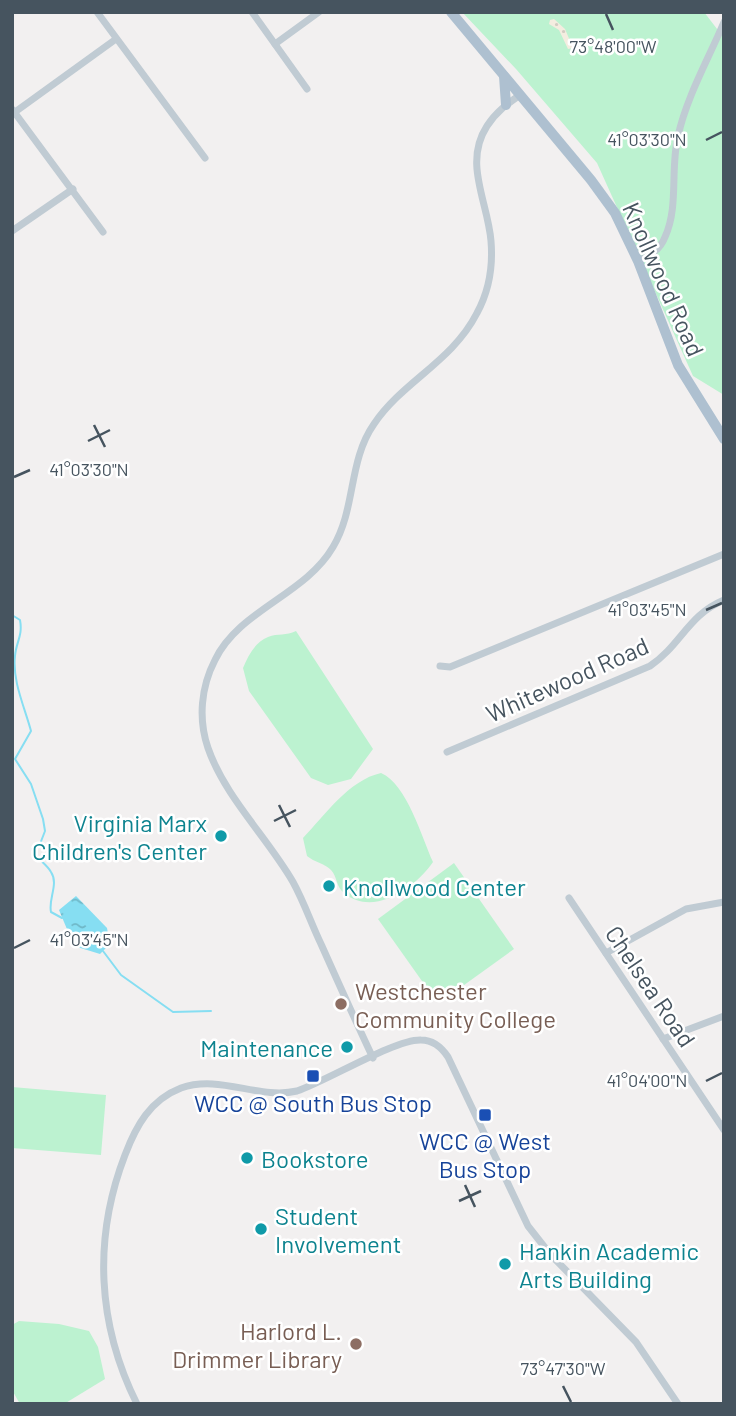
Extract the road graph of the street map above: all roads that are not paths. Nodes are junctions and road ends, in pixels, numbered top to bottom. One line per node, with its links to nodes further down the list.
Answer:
1 (97, 12): 6 (street)
2 (252, 12): 7 (street)
3 (319, 12): 7 (street)
4 (451, 12): 8 (main road, Knollwood Road)
5 (724, 22): 17 (street)
6 (116, 39): 12 (street); 13 (street)
7 (275, 44): 9 (street)
8 (504, 75): 10 (main road, Knollwood Road); 11 (main road)
9 (307, 89)
10 (520, 95): 11 (street); 17 (main road, Knollwood Road)
11 (506, 105): 28 (street)
12 (14, 110): 14 (street)
13 (205, 158)
14 (73, 189): 15 (street); 16 (street)
15 (12, 231)
16 (103, 232)
17 (638, 261): 18 (main road, Knollwood Road)
18 (724, 439)
19 (724, 554): 21 (street)
20 (724, 600): 22 (street, Whitewood Road)
21 (439, 666)
22 (447, 752)
23 (569, 898): 25 (street, Chelsea Road)
24 (724, 902): 25 (street)
25 (606, 953): 27 (street, Chelsea Road)
26 (724, 1016): 27 (street)
27 (663, 1039): 29 (street, Chelsea Road)
28 (373, 1058): 30 (street); 31 (street)
29 (722, 1125)
30 (677, 1403)
31 (137, 1404)

